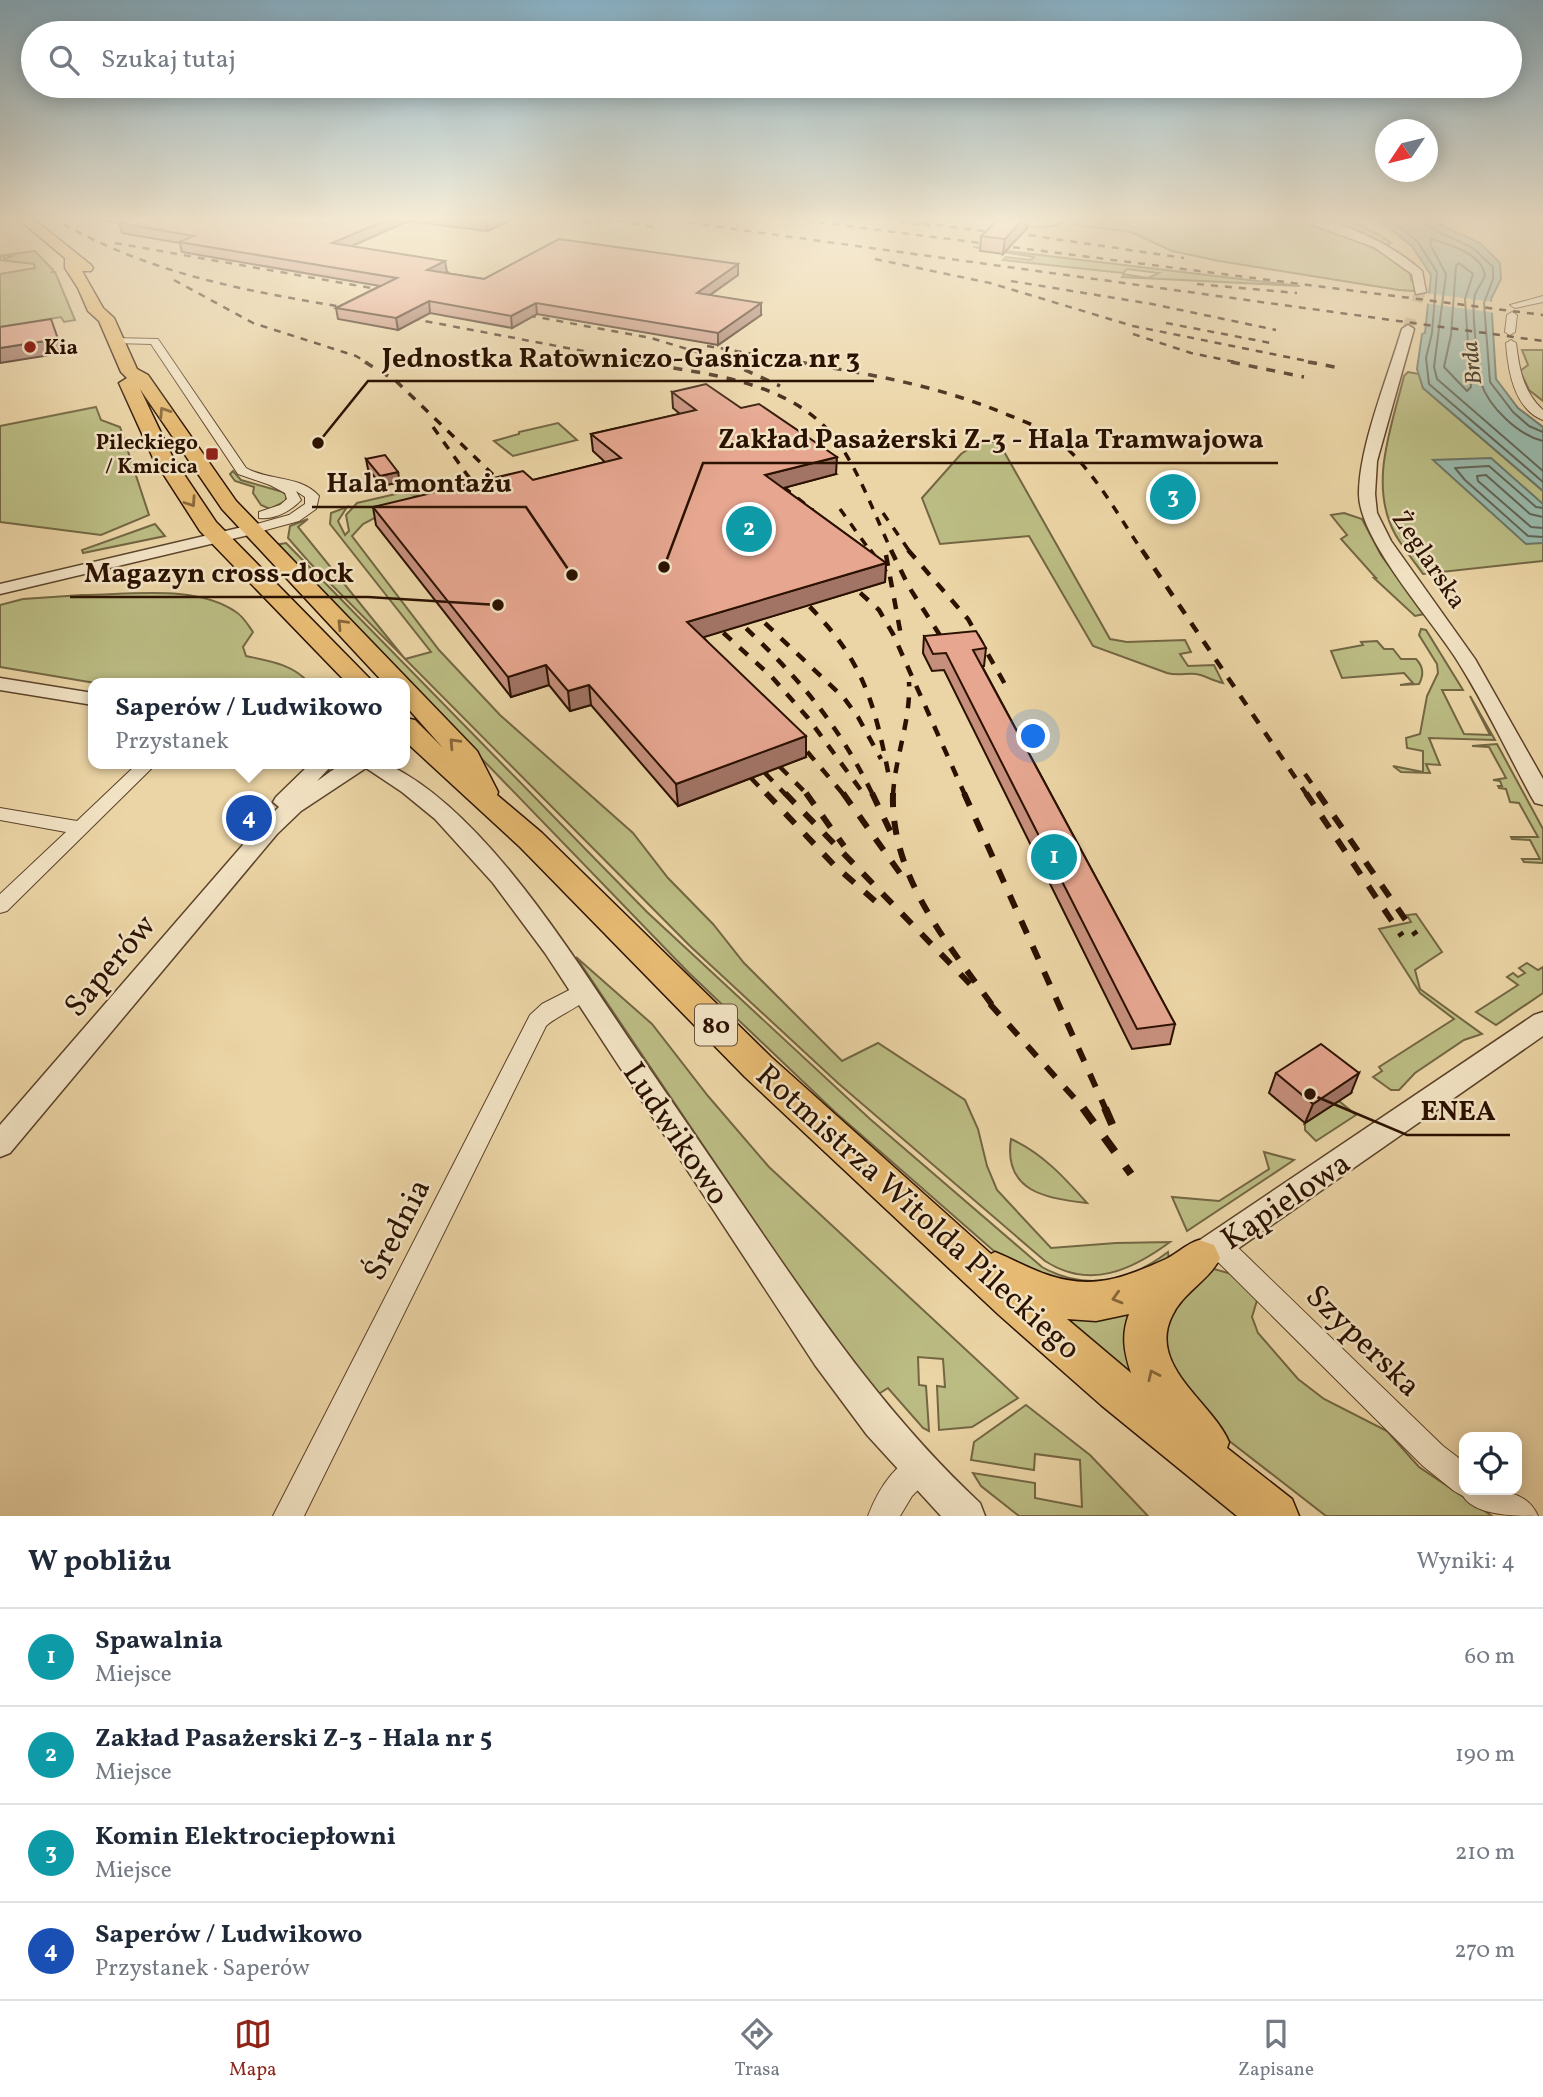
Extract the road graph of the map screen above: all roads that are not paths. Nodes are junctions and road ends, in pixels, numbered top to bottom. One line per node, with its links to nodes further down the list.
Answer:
1 (86, 288): 6 (main road)
2 (1420, 288): 3 (street)
3 (1420, 292)
4 (1543, 299): 8 (street)
5 (1408, 328): 24 (street, Żeglarska)
6 (116, 340): 7 (main road); 9 (street)
7 (130, 372): 10 (main road, one-way to 7); 11 (main road, one-way to 11)
8 (1543, 415)
9 (273, 483): 10 (street); 10 (street)
10 (246, 525): 11 (street); 15 (main road, one-way to 10)
11 (220, 540): 12 (street); 13 (street); 14 (main road)
12 (0, 579)
13 (0, 589)
14 (356, 678)
15 (393, 678)
16 (0, 684): 18 (street)
17 (410, 695): 25 (main road, Rotmistrza Witolda Pileckiego / 80, one-way to 17)
18 (88, 698)
19 (410, 731): 25 (main road, Rotmistrza Witolda Pileckiego / 80)
20 (142, 769): 27 (street)
21 (317, 769): 28 (street, Saperów)
22 (351, 769): 28 (street, Saperów)
23 (382, 769): 30 (street, Ludwikowo)
24 (1543, 798)
25 (488, 801): 33 (main road, Rotmistrza Witolda Pileckiego / 80)
26 (0, 814): 27 (street)
27 (80, 828): 29 (street)
28 (269, 829): 32 (street, Saperów)
29 (0, 906)
30 (583, 991): 35 (street, Ludwikowo); 38 (street, Średnia)
31 (1543, 1022): 34 (street, Kąpielowa)
32 (0, 1145)
33 (951, 1243): 34 (main road, one-way to 33); 41 (main road, Rotmistrza Witolda Pileckiego / 80)
34 (1199, 1258): 36 (street, Szyperska); 41 (main road, one-way to 34)
35 (919, 1468): 39 (street); 40 (street, Ludwikowo)
36 (1459, 1477)
37 (1485, 1495): 42 (street)
38 (288, 1516)
39 (883, 1516)
40 (967, 1516)
41 (1277, 1516)
42 (1523, 1516)

